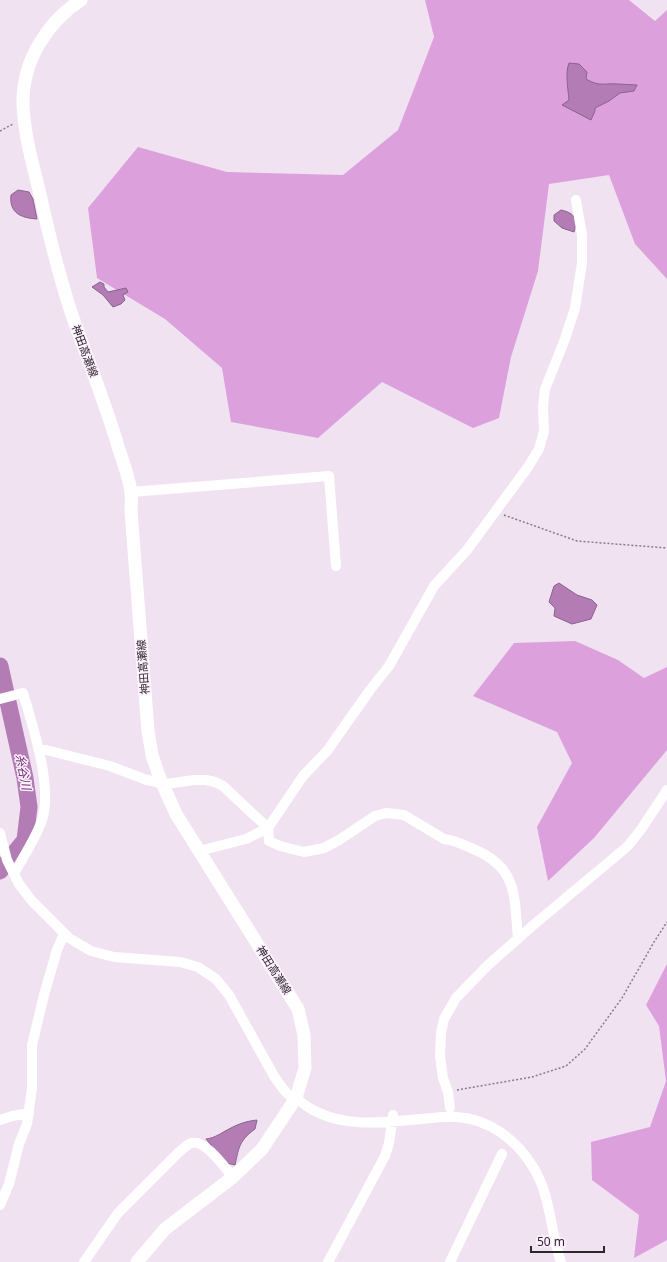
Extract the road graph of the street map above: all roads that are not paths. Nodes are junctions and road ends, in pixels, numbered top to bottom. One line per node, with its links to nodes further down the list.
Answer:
1 (81, 0): 3 (main road, 神田高瀬線)
2 (576, 200): 9 (street)
3 (131, 492): 4 (street); 7 (main road, 神田高瀬線)
4 (336, 566)
5 (0, 699): 6 (street)
6 (38, 748): 7 (street); 13 (street)
7 (162, 783): 9 (street); 11 (main road, 神田高瀬線)
8 (667, 790): 15 (street)
9 (268, 828): 11 (street); 15 (street)
10 (0, 833): 12 (street)
11 (199, 851): 16 (main road, 神田高瀬線)
12 (4, 861): 13 (street)
13 (14, 874): 14 (street)
14 (64, 934): 16 (street); 18 (street)
15 (518, 939): 17 (street)
16 (296, 1098): 19 (street); 22 (main road, 神田高瀬線)
17 (450, 1108)
18 (29, 1114): 20 (street); 23 (street)
19 (392, 1118): 26 (street); 28 (street)
20 (0, 1120)
21 (502, 1154): 27 (street)
22 (233, 1177): 24 (street); 25 (main road, 神田高瀬線)
23 (0, 1205)
24 (84, 1262)
25 (137, 1262)
26 (328, 1262)
27 (450, 1262)
28 (560, 1262)

